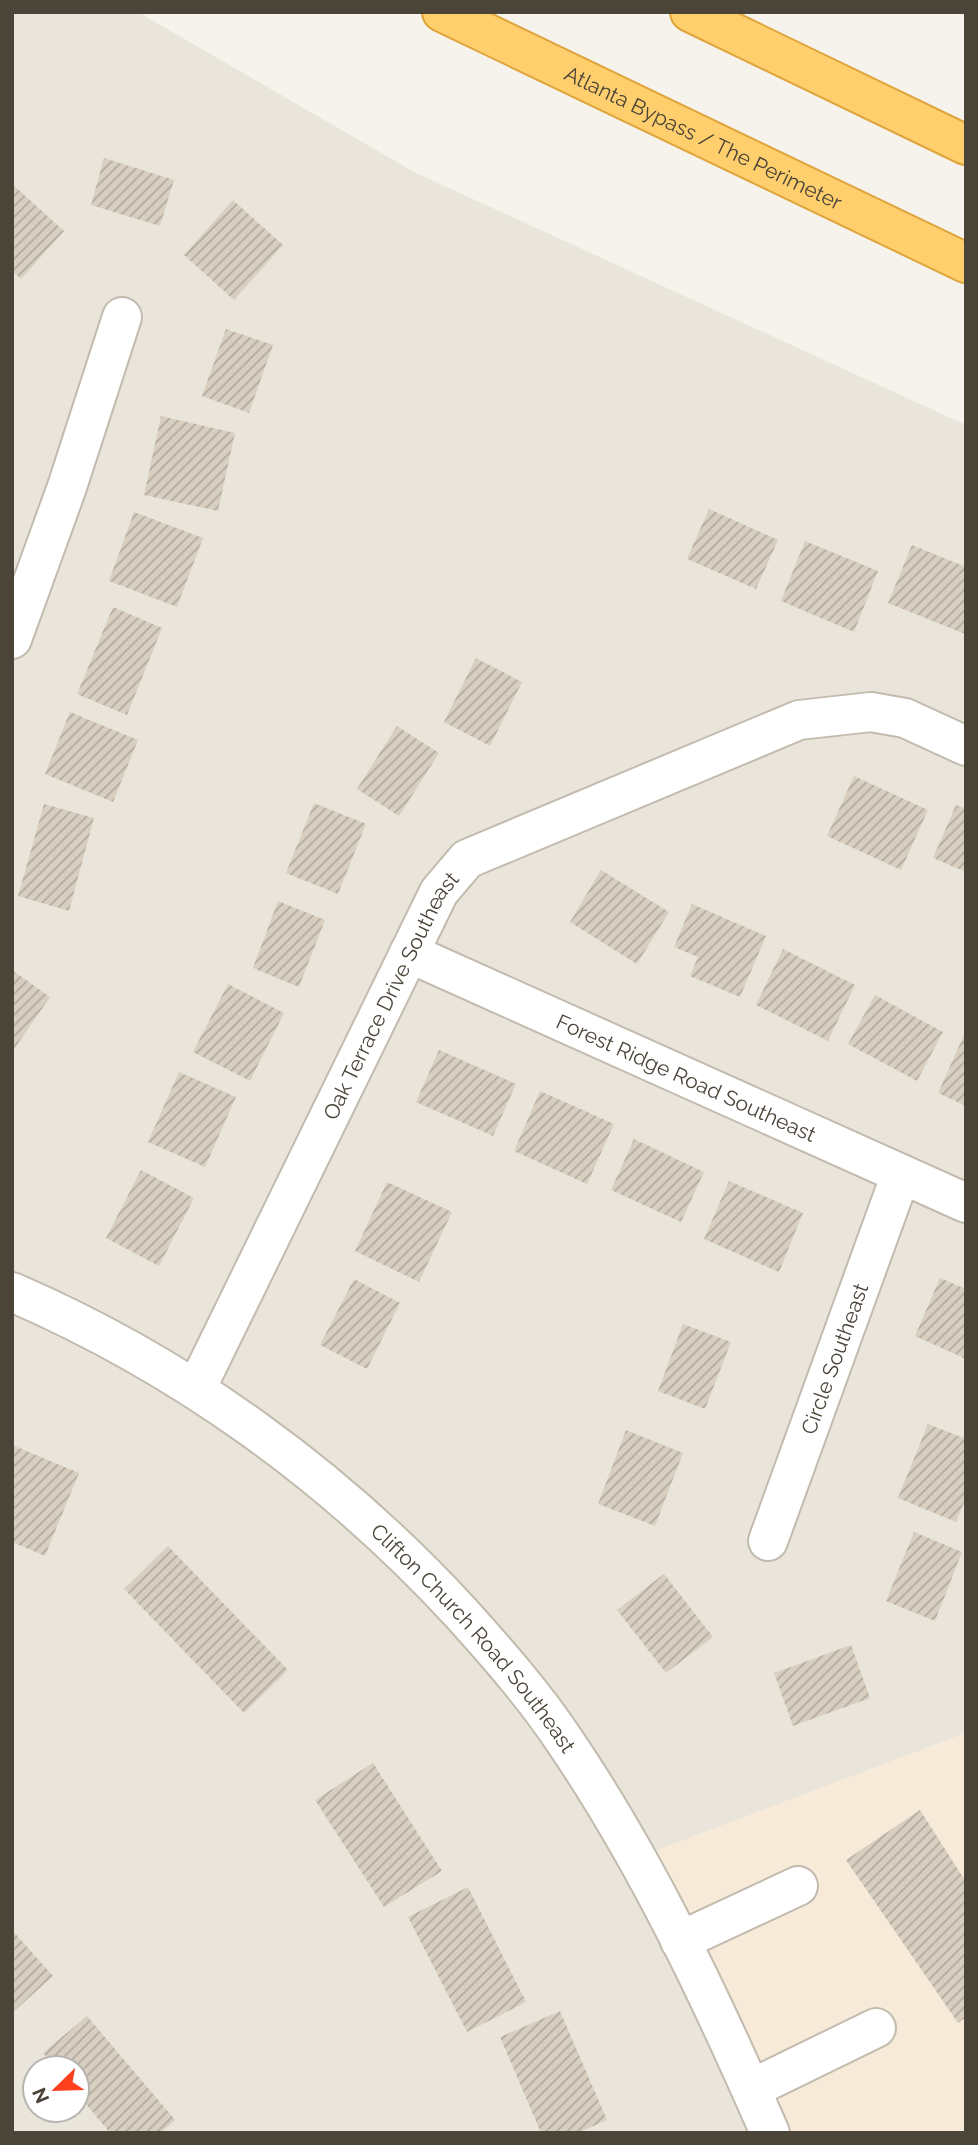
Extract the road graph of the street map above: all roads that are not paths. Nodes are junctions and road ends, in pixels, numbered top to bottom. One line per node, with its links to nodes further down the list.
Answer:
1 (442, 12): 4 (highway, Atlanta Bypass / The Perimeter)
2 (690, 12): 3 (highway)
3 (966, 145)
4 (966, 263)
5 (122, 317): 6 (street)
6 (12, 639)
7 (966, 746): 8 (street, Oak Terrace Drive Southeast)
8 (409, 953): 9 (street, Forest Ridge Road Southeast); 12 (street, Oak Terrace Drive Southeast)
9 (901, 1174): 10 (street, Forest Ridge Road Southeast); 13 (street, Circle Southeast)
10 (966, 1203)
11 (12, 1292): 12 (street, Clifton Church Road Southeast)
12 (196, 1389): 15 (street, Clifton Church Road Southeast)
13 (768, 1541)
14 (798, 1886): 15 (street)
15 (680, 1941): 17 (street, Clifton Church Road Southeast)
16 (876, 2028): 17 (street)
17 (751, 2090): 18 (street, Clifton Church Road Southeast)
18 (770, 2133)

